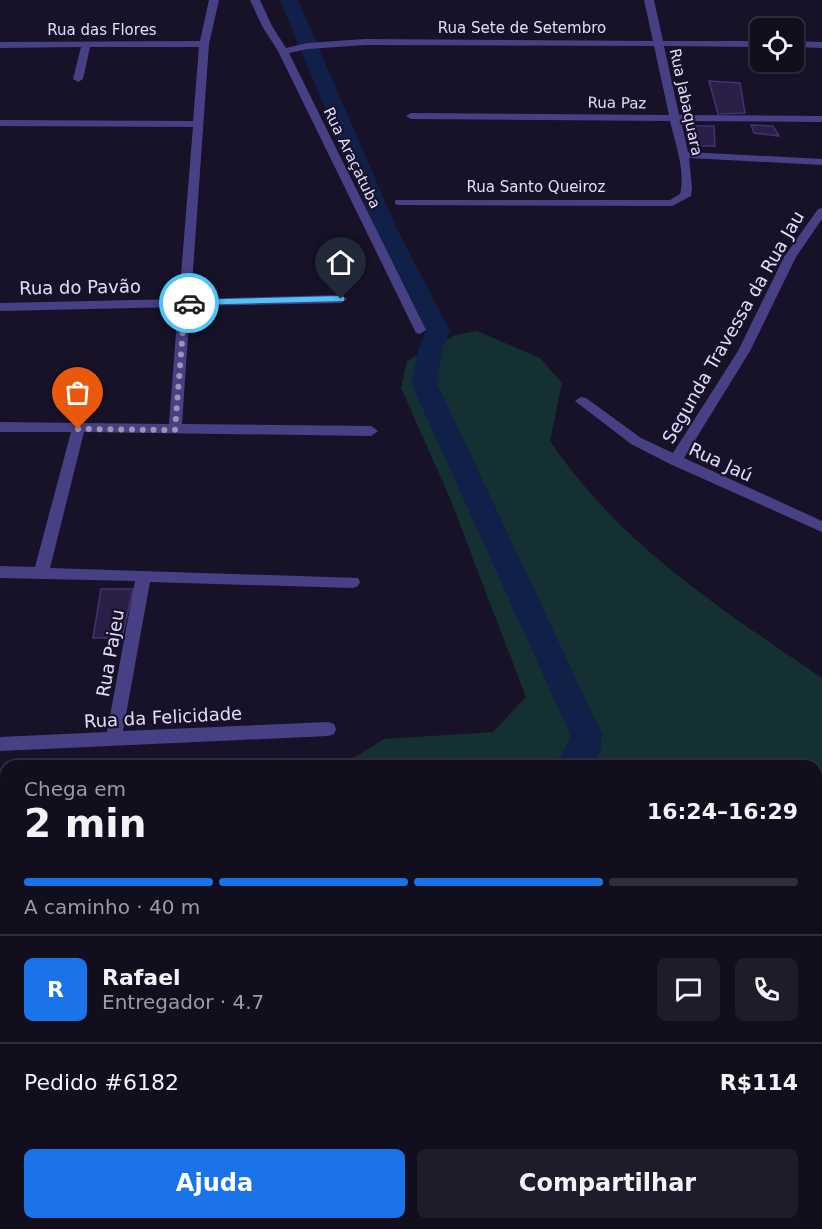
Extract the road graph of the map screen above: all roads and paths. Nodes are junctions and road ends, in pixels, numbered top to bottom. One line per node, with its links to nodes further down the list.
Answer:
1 (214, 0): 5 (street)
2 (255, 0): 11 (street, Rua Araçatuba)
3 (649, 0): 4 (street, Rua Jabaquara)
4 (658, 43): 6 (street, Rua Sete de Setembro); 11 (street, Rua Sete de Setembro); 14 (street, Rua Jabaquara)
5 (204, 44): 9 (street, Rua das Flores); 17 (street)
6 (750, 44)
7 (804, 44): 10 (street)
8 (0, 45): 9 (street, Rua das Flores)
9 (86, 45): 12 (street)
10 (822, 45)
11 (283, 51): 26 (street, Rua Araçatuba)
12 (78, 79)
13 (411, 116): 14 (street, Rua Paz)
14 (675, 119): 15 (street, Rua Paz); 18 (street, Rua Jabaquara)
15 (822, 119)
16 (0, 123): 17 (street)
17 (200, 124): 24 (street)
18 (683, 155): 19 (street); 21 (street, Rua Jabaquara)
19 (822, 162)
20 (399, 202): 21 (street, Rua Santo Queiroz)
21 (672, 203)
22 (822, 211): 32 (street, Segunda Travessa da Rua Jau)
23 (341, 299): 24 (street, Rua do Pavão)
24 (185, 303): 25 (street, Rua do Pavão); 30 (street)
25 (0, 308)
26 (420, 330)
27 (581, 401): 32 (street, Rua Jaú)
28 (0, 427): 29 (street)
29 (78, 429): 30 (street); 35 (street)
30 (175, 430): 31 (street)
31 (371, 431)
32 (675, 461): 33 (street, Rua Jaú)
33 (822, 527)
34 (0, 572): 35 (street)
35 (41, 573): 36 (street)
36 (144, 575): 37 (street); 39 (street, Rua Pajeu)
37 (353, 582)
38 (328, 729): 39 (street, Rua da Felicidade)
39 (114, 739): 40 (street, Rua da Felicidade)
40 (0, 744)

